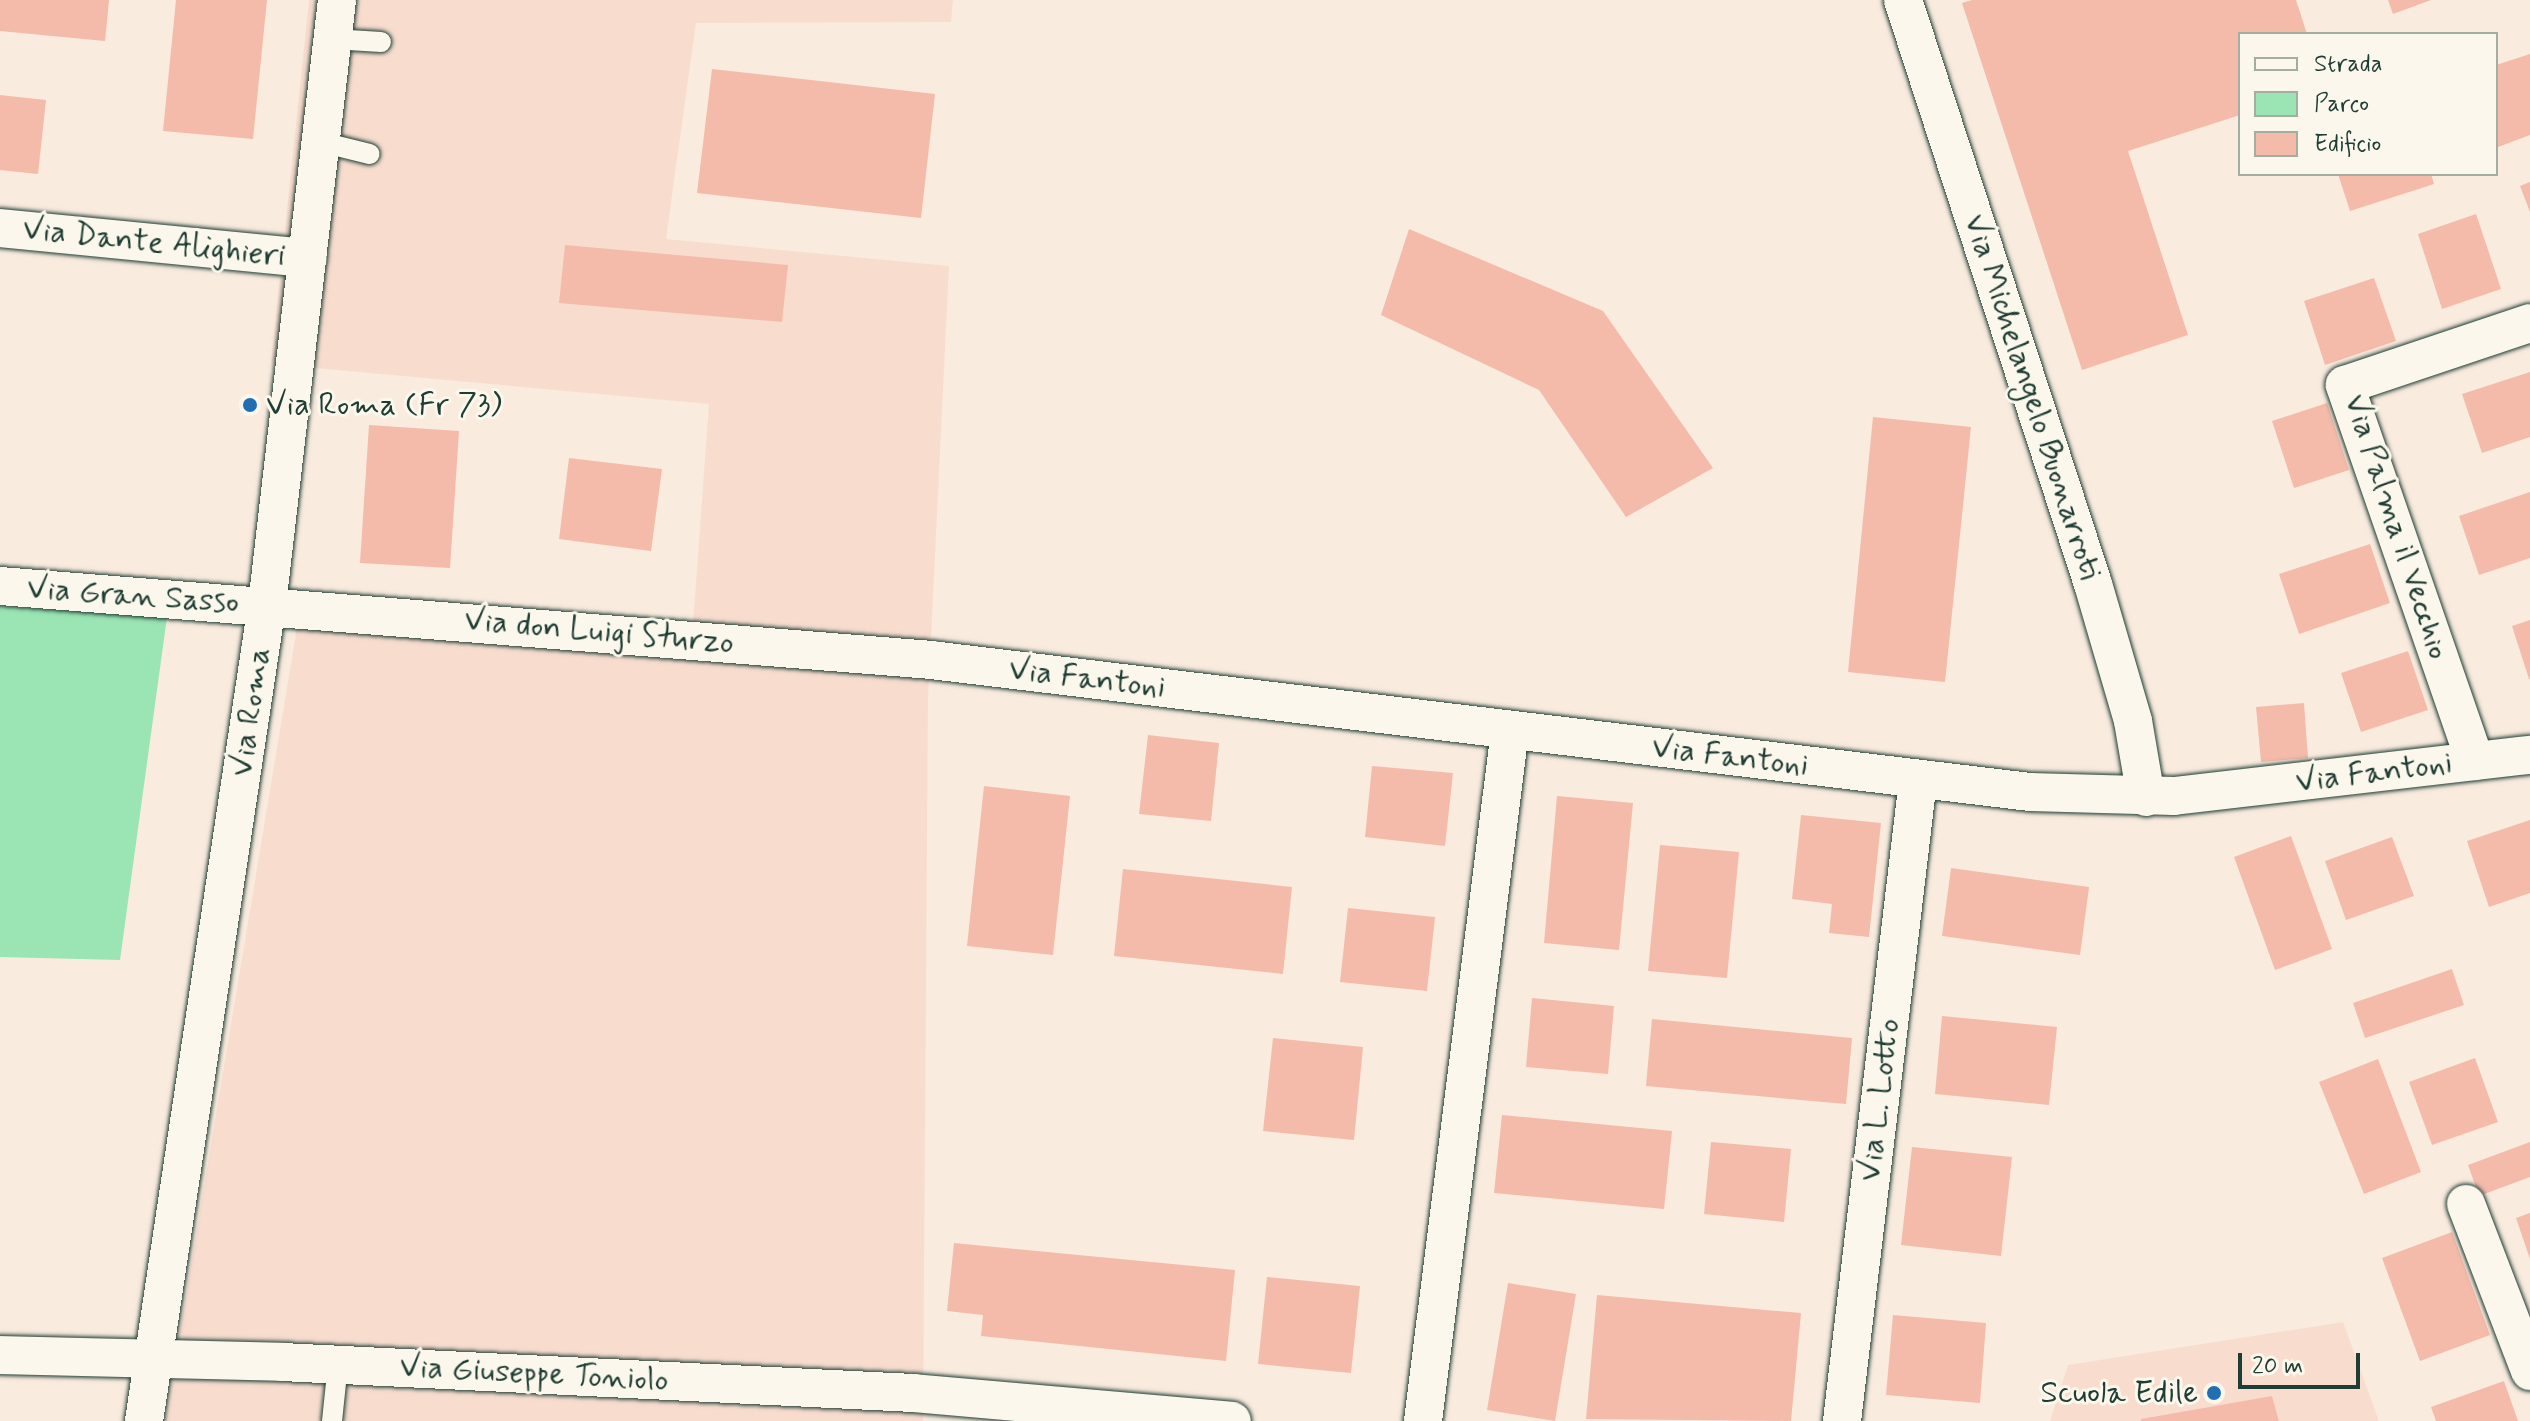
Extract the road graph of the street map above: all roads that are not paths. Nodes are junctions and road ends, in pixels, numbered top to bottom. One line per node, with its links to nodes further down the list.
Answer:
1 (337, 0): 3 (street, Via Roma)
2 (1903, 0): 17 (street, Via Michelangelo Buonarroti)
3 (332, 39): 4 (lane); 5 (street, Via Roma)
4 (381, 42)
5 (321, 142): 6 (lane); 8 (street, Via Roma)
6 (370, 154)
7 (0, 228): 8 (street, Via Dante Alighieri)
8 (308, 258): 11 (street, Via Roma)
9 (2530, 323): 15 (street, Via Palma il Vecchio)
10 (0, 586): 11 (street, Via Gran Sasso)
11 (267, 605): 12 (street, Via don Luigi Sturzo); 20 (street, Via Roma)
12 (931, 660): 13 (street, Via Fantoni)
13 (1510, 730): 16 (street, Via Fantoni); 26 (street)
14 (2530, 755): 15 (street, Via Fantoni)
15 (2475, 761): 17 (street, Via Fantoni)
16 (1918, 780): 17 (street, Via Fantoni); 27 (street, Via L. Lotto)
17 (2146, 797)
18 (2466, 1204): 22 (street)
19 (0, 1355): 20 (street, Via Giuseppe Toniolo)
20 (155, 1360): 21 (street, Via Giuseppe Toniolo); 23 (street, Via Roma)
21 (338, 1364): 24 (lane); 25 (street, Via Giuseppe Toniolo)
22 (2530, 1371)
23 (144, 1421)
24 (332, 1421)
25 (1232, 1421)
26 (1423, 1421)
27 (1842, 1421)

